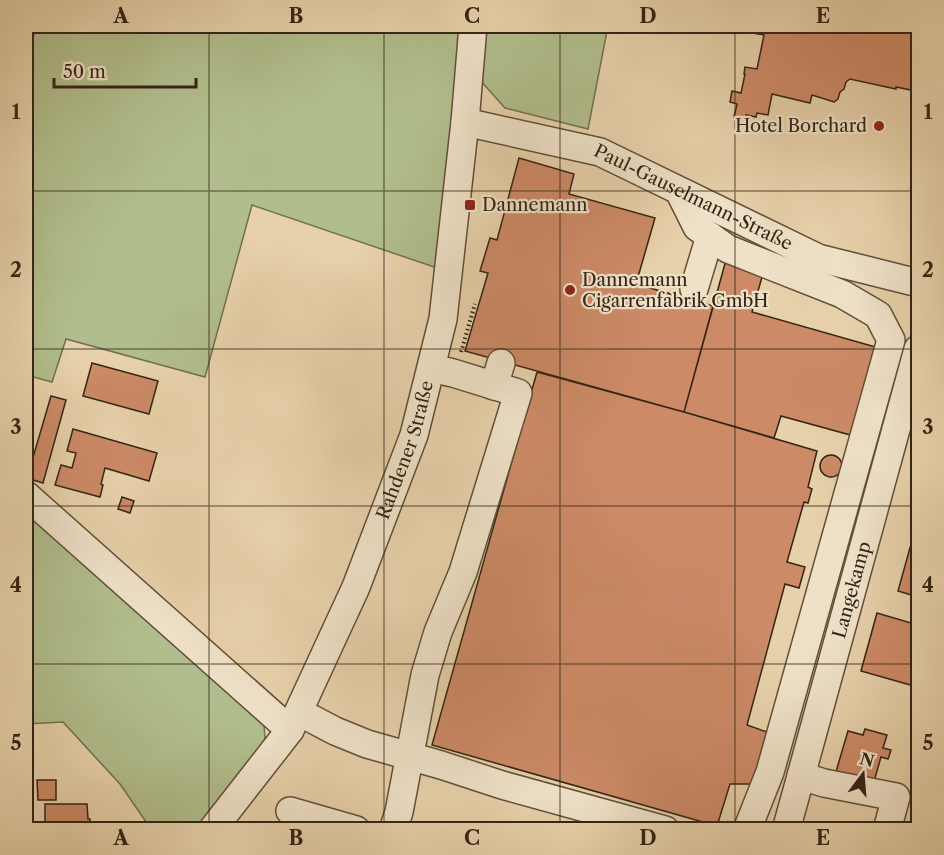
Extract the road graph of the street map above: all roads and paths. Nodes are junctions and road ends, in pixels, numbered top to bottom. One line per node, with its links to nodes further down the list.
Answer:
1 (473, 26): 2 (street, Rahdener Straße)
2 (465, 122): 3 (street, Paul-Gauselmann-Straße); 10 (street, Rahdener Straße)
3 (679, 191): 4 (street); 5 (street, Paul-Gauselmann-Straße)
4 (710, 236): 6 (street); 20 (street)
5 (918, 283)
6 (694, 289)
7 (475, 304): 9 (path)
8 (918, 349): 14 (street, Langekamp)
9 (469, 357)
10 (431, 368): 12 (street, Rahdener Straße); 13 (street)
11 (26, 495): 12 (street)
12 (294, 721): 13 (street); 16 (street, Rahdener Straße)
13 (409, 756): 18 (street); 19 (street)
14 (801, 777): 21 (street, Langekamp); 22 (street)
15 (290, 811): 17 (street)
16 (212, 830)
17 (356, 830)
18 (393, 830)
19 (665, 830)
20 (747, 830)
21 (786, 830)
22 (887, 830)

